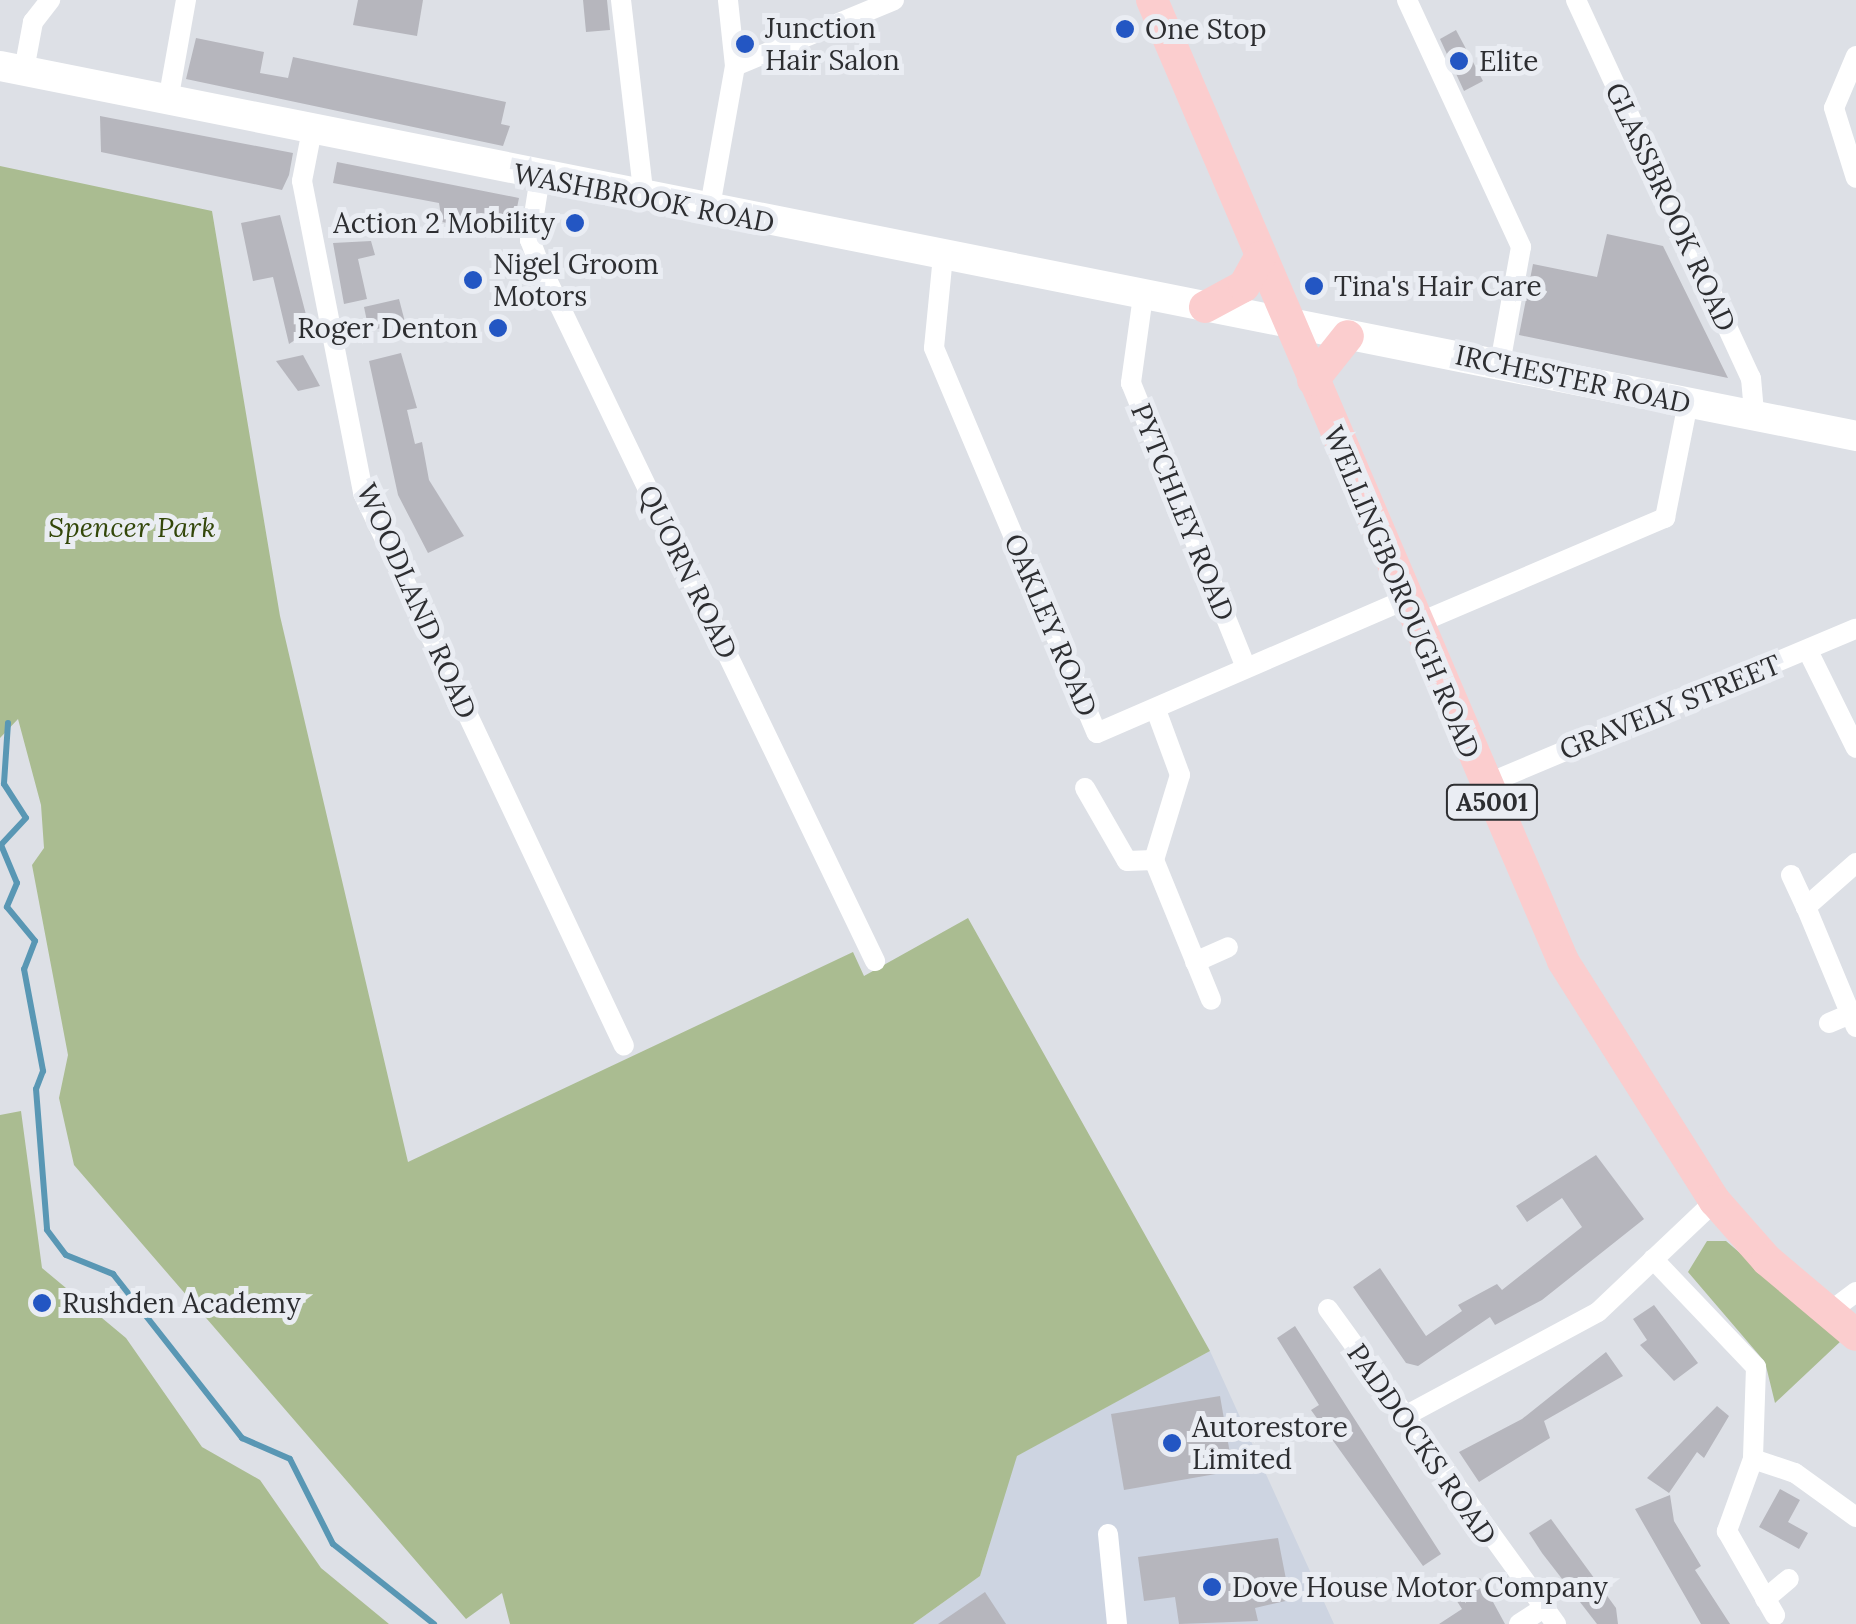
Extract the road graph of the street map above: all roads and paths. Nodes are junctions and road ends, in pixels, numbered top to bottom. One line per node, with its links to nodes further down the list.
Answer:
1 (50, 0): 11 (street)
2 (186, 0): 12 (street)
3 (621, 0): 16 (street)
4 (728, 0): 10 (street)
5 (894, 0): 10 (street)
6 (1152, 0): 19 (main road, WELLINGBOROUGH ROAD / A5001)
7 (1407, 0): 24 (street)
8 (1576, 0): 27 (street, GLASSBROOK ROAD)
9 (1856, 56): 15 (street)
10 (735, 66): 17 (street)
11 (12, 68): 12 (main road, WASHBROOK ROAD)
12 (168, 101): 13 (main road, WASHBROOK ROAD)
13 (312, 130): 14 (main road, WASHBROOK ROAD); 47 (street, WOODLAND ROAD)
14 (540, 178): 16 (main road, WASHBROOK ROAD); 42 (street, QUORN ROAD)
15 (1856, 178)
16 (644, 198): 17 (main road, WASHBROOK ROAD)
17 (709, 212): 18 (main road, WASHBROOK ROAD)
18 (943, 256): 20 (main road, WASHBROOK ROAD); 33 (street, OAKLEY ROAD)
19 (1260, 256): 21 (main road); 22 (main road, WELLINGBOROUGH ROAD / A5001)
20 (1144, 296): 21 (main road, WASHBROOK ROAD); 32 (street, PYTCHLEY ROAD)
21 (1206, 307): 22 (main road, WASHBROOK ROAD)
22 (1290, 325): 23 (main road, IRCHESTER ROAD); 25 (main road, WELLINGBOROUGH ROAD / A5001)
23 (1348, 336): 24 (main road, IRCHESTER ROAD); 25 (main road)
24 (1500, 364): 26 (main road, IRCHESTER ROAD)
25 (1313, 380): 29 (main road, WELLINGBOROUGH ROAD / A5001)
26 (1688, 403): 27 (main road, IRCHESTER ROAD); 29 (street, OAKLEY ROAD)
27 (1754, 416): 28 (main road, IRCHESTER ROAD)
28 (1856, 436)
29 (1411, 612): 32 (street, OAKLEY ROAD); 35 (main road, WELLINGBOROUGH ROAD / A5001)
30 (1856, 629): 31 (street, GRAVELY STREET)
31 (1808, 651): 34 (street); 35 (street, GRAVELY STREET)
32 (1246, 667): 33 (street, OAKLEY ROAD)
33 (1156, 710): 37 (street)
34 (1856, 748)
35 (1484, 785): 48 (main road, WELLINGBOROUGH ROAD / A5001)
36 (1085, 788): 37 (street)
37 (1154, 860): 43 (street)
38 (1856, 864): 40 (street)
39 (1791, 875): 40 (street)
40 (1806, 908): 45 (street)
41 (1228, 947): 43 (street)
42 (876, 961)
43 (1195, 962): 44 (street)
44 (1211, 1000)
45 (1853, 1020): 46 (street)
46 (1829, 1023)
47 (624, 1046)
48 (1716, 1200): 49 (street); 52 (main road, WELLINGBOROUGH ROAD / A5001)
49 (1652, 1258): 54 (street); 55 (street)
50 (1856, 1292): 52 (street)
51 (1328, 1310): 54 (street, PADDOCKS ROAD)
52 (1828, 1312): 53 (main road, WELLINGBOROUGH ROAD / A5001)
53 (1856, 1335)
54 (1403, 1418): 59 (street, PADDOCKS ROAD)
55 (1753, 1459): 56 (street); 58 (street)
56 (1856, 1517)
57 (1108, 1534): 60 (street)
58 (1789, 1579)
59 (1550, 1616): 61 (street)
60 (1117, 1624)
61 (1519, 1624)

